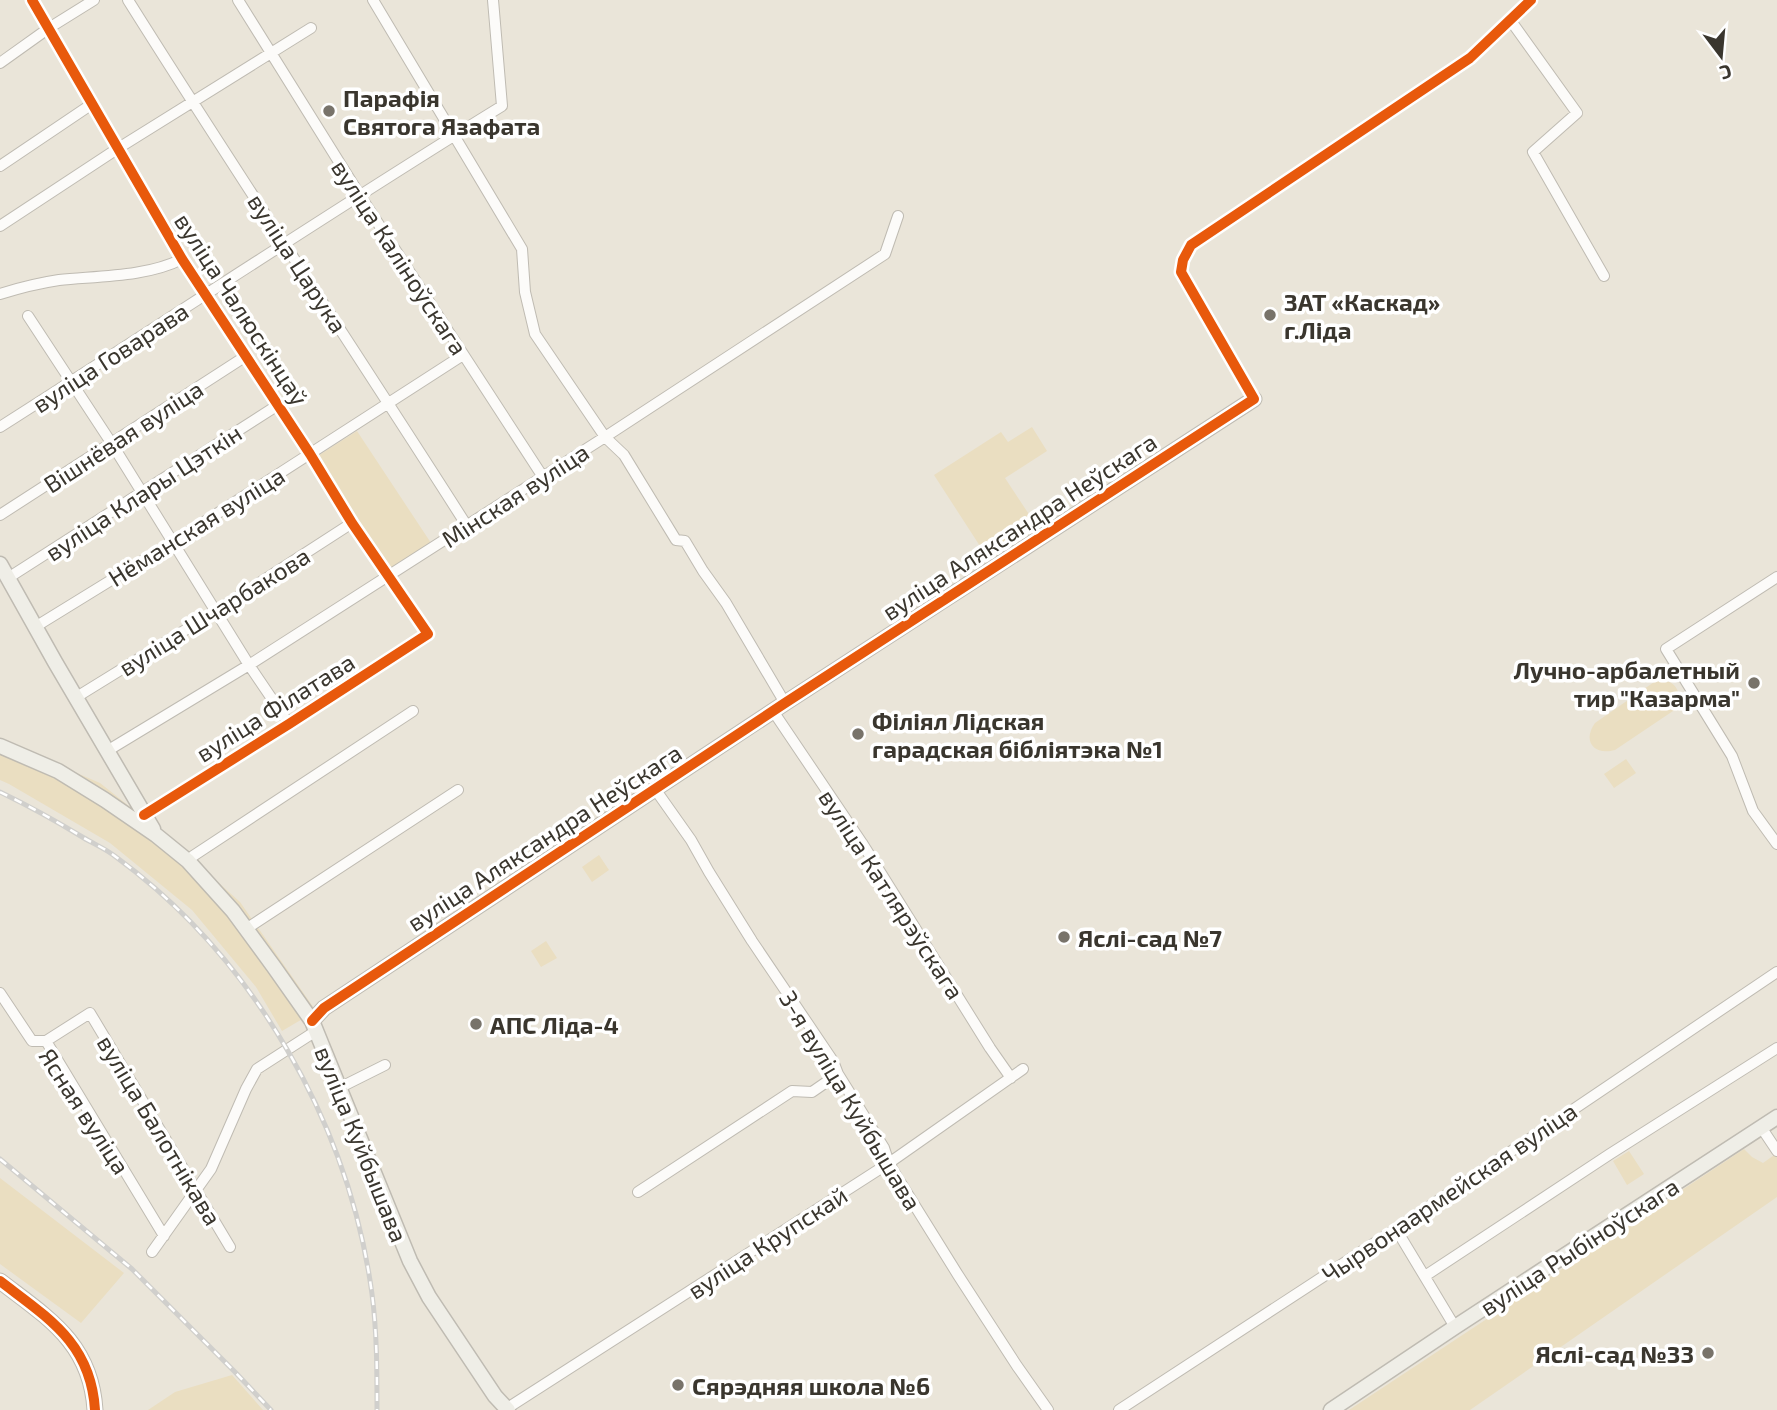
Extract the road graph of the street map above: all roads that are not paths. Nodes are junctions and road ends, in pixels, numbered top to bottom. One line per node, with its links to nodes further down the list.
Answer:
1 (32, 0): 9 (street, вуліца Чалюскінцаў)
2 (94, 0): 9 (street)
3 (128, 0): 13 (street, вуліца Царука)
4 (238, 0): 11 (street, вуліца Каліноўскага)
5 (373, 0): 15 (street)
6 (493, 0): 15 (street, вуліца Говарава)
7 (1531, 0): 8 (street, вуліца Аляксандра Неўскага)
8 (1511, 21): 23 (street); 30 (street, вуліца Аляксандра Неўскага)
9 (49, 28): 12 (street); 14 (street, вуліца Чалюскінцаў)
10 (311, 28): 11 (street)
11 (270, 53): 13 (street); 18 (street, вуліца Каліноўскага)
12 (0, 62)
13 (193, 103): 16 (street); 21 (street, вуліца Царука)
14 (92, 104): 16 (street, вуліца Чалюскінцаў); 17 (street)
15 (454, 135): 18 (street, вуліца Говарава); 34 (street)
16 (117, 149): 20 (street); 22 (street, вуліца Чалюскінцаў)
17 (0, 166)
18 (359, 194): 21 (street, вуліца Говарава); 27 (street, вуліца Каліноўскага)
19 (898, 216): 34 (street, Мінская вуліца)
20 (0, 226)
21 (285, 243): 25 (street, вуліца Говарава); 31 (street, вуліца Царука)
22 (182, 259): 24 (street); 25 (street, вуліца Чалюскінцаў)
23 (1604, 276)
24 (0, 294)
25 (206, 295): 28 (street, вуліца Чалюскінцаў); 29 (street, вуліца Говарава)
26 (28, 316): 29 (street)
27 (463, 355): 31 (street, Нёманская вуліца); 37 (street, вуліца Каліноўскага)
28 (246, 356): 32 (street, вуліца Чалюскінцаў); 35 (street, Вішнёвая вуліца)
29 (70, 382): 33 (street, вуліца Говарава); 35 (street)
30 (1254, 399): 52 (main road, вуліца Аляксандра Неўскага)
31 (389, 403): 36 (street, Нёманская вуліца); 41 (street, вуліца Царука)
32 (278, 405): 36 (street, вуліца Чалюскінцаў); 38 (street, вуліца Клары Цэткін)
33 (0, 426)
34 (606, 437): 37 (street, Мінская вуліца); 52 (street, вуліца Катлярэўскага)
35 (112, 444): 38 (street); 39 (street, Вішнёвая вуліца)
36 (310, 454): 40 (street, вуліца Чалюскінцаў); 42 (street, Нёманская вуліца)
37 (543, 477): 41 (street, Мінская вуліца)
38 (142, 493): 42 (street); 46 (street, вуліца Клары Цэткін)
39 (0, 515)
40 (352, 523): 44 (street, вуліца Чалюскінцаў); 47 (street, вуліца Шчарбакова)
41 (467, 526): 44 (street, Мінская вуліца)
42 (173, 542): 47 (street); 48 (street, Нёманская вуліца)
43 (0, 564): 46 (main road)
44 (388, 576): 49 (street, вуліца Чалюскінцаў); 50 (street, Мінская вуліца)
45 (1777, 577): 63 (street)
46 (8, 578): 48 (main road)
47 (216, 611): 50 (street); 51 (street, вуліца Шчарбакова)
48 (35, 627): 51 (main road)
49 (428, 634): 54 (street, вуліца Філатава)
50 (249, 665): 54 (street); 56 (street, Мінская вуліца)
51 (75, 698): 56 (main road)
52 (779, 707): 58 (main road, вуліца Аляксандра Неўскага); 74 (street, вуліца Катлярэўскага)
53 (413, 711): 64 (street)
54 (289, 724): 61 (street, вуліца Філатава)
55 (0, 746): 60 (main road, вуліца Куйбышава)
56 (107, 751): 57 (main road)
57 (118, 771): 60 (main road); 61 (main road)
58 (655, 789): 68 (main road, вуліца Аляксандра Неўскага); 73 (street, 3-я вуліца Куйбышава)
59 (458, 790): 65 (street)
60 (105, 800): 62 (main road, вуліца Куйбышава)
61 (144, 815): 62 (main road)
62 (156, 835): 64 (main road, вуліца Куйбышава)
63 (1777, 844)
64 (188, 861): 65 (main road, вуліца Куйбышава)
65 (246, 929): 68 (main road, вуліца Куйбышава)
66 (1777, 972): 82 (street, Чырвонаармейская вуліца)
67 (0, 993): 69 (street, Ясная вуліца)
68 (314, 1026): 75 (main road, вуліца Куйбышава); 80 (street, вуліца Аляксандра Неўскага)
69 (46, 1041): 80 (street, вуліца Балотнікава); 83 (street, Ясная вуліца)
70 (1777, 1048): 86 (street)
71 (385, 1065): 75 (street)
72 (1023, 1069): 74 (street, вуліца Крупскай)
73 (838, 1074): 79 (street, 3-я вуліца Куйбышава); 81 (street)
74 (1011, 1077): 79 (street, вуліца Крупскай)
75 (339, 1088): 90 (main road, вуліца Куйбышава)
76 (1777, 1117): 77 (main road, вуліца Рыбіноўскага)
77 (1768, 1130): 78 (street); 88 (main road, вуліца Рыбіноўскага); 89 (main road, вуліца Рыбіноўскага)
78 (1777, 1152)
79 (889, 1163): 90 (street, вуліца Крупскай); 92 (street, 3-я вуліца Куйбышава)
80 (196, 1190): 83 (street, вуліца Аляксандра Неўскага); 84 (street, вуліца Балотнікава)
81 (638, 1192)
82 (1396, 1229): 86 (street); 93 (street, Чырвонаармейская вуліца)
83 (164, 1236): 85 (street, вуліца Аляксандра Неўскага)
84 (230, 1247)
85 (152, 1252)
86 (1425, 1276): 88 (street)
87 (0, 1281): 91 (main road)
88 (1455, 1327): 89 (main road, вуліца Рыбіноўскага)
89 (1383, 1376): 94 (main road, вуліца Рыбіноўскага)
90 (507, 1409)
91 (95, 1410)
92 (1048, 1410)
93 (1119, 1410)
94 (1331, 1410)

